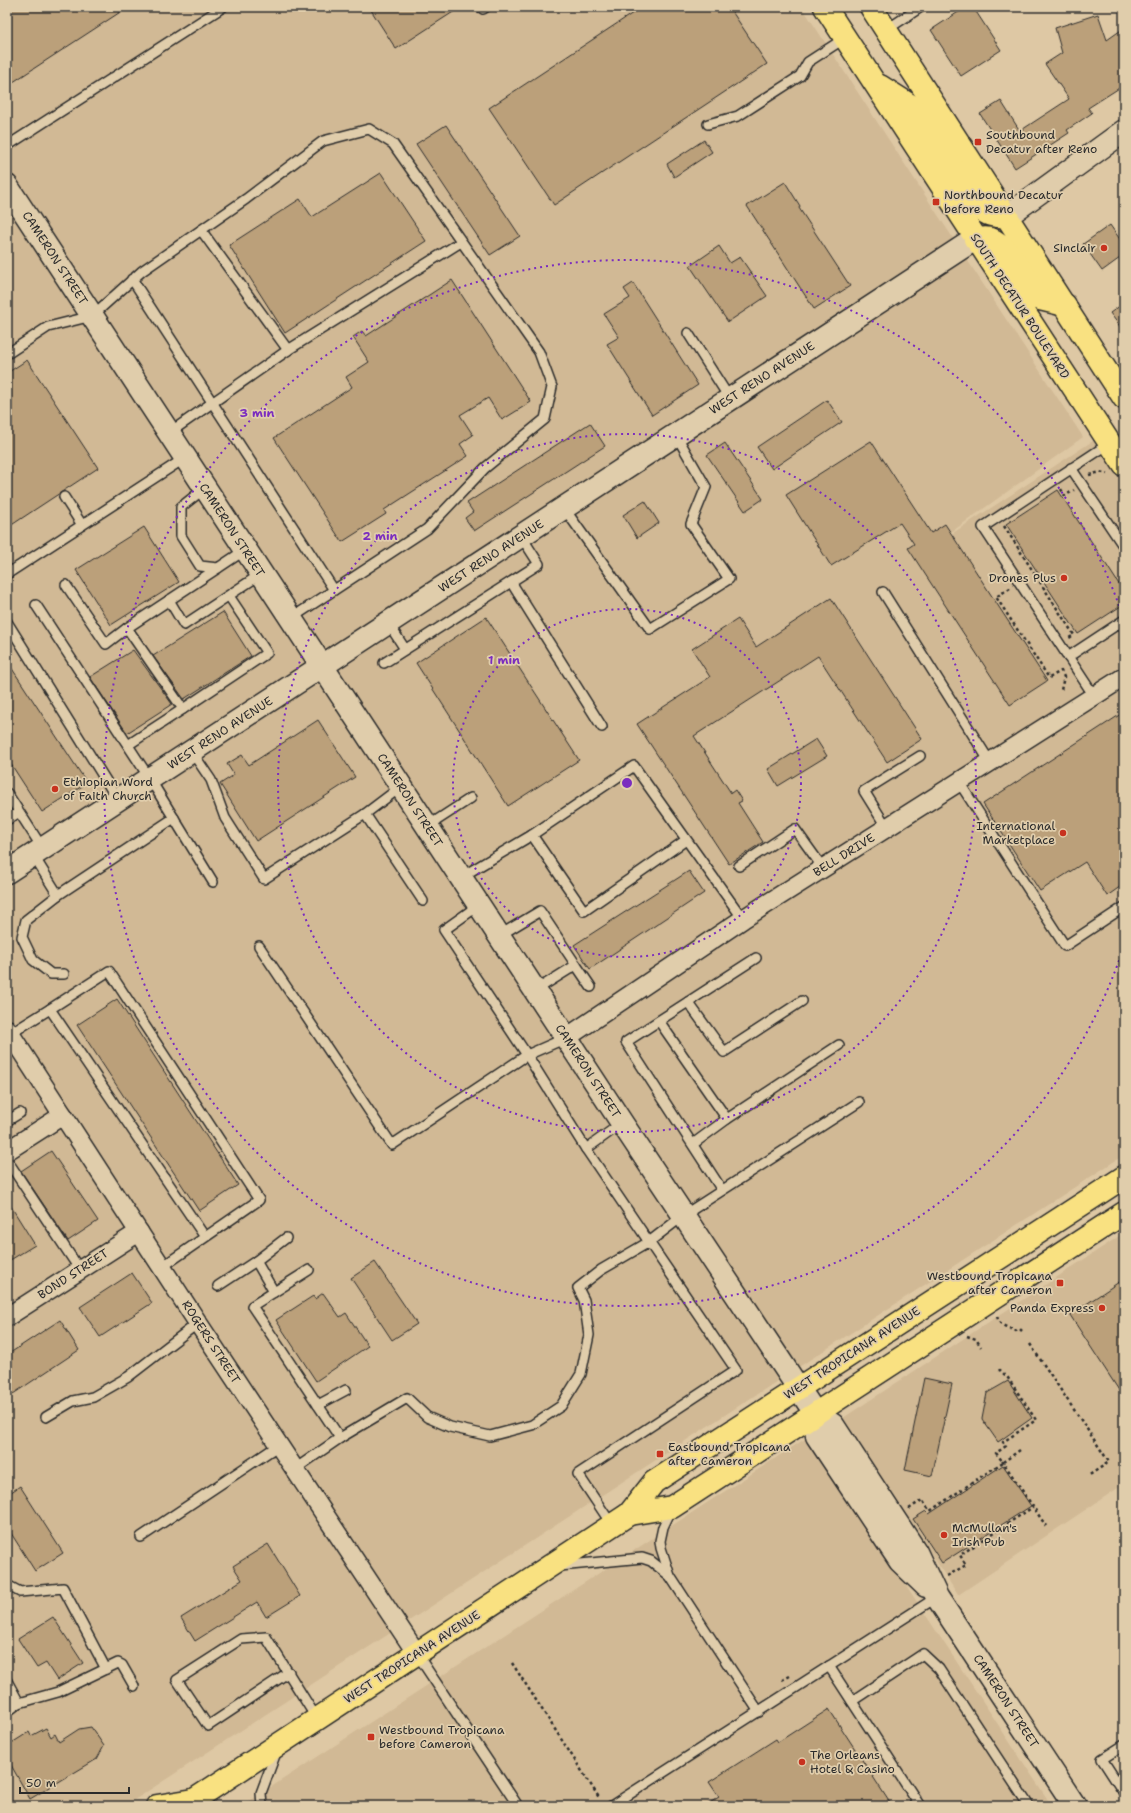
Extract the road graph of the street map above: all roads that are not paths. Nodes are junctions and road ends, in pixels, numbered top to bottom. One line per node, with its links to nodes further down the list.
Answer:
1 (223, 7): 11 (lane)
2 (482, 7): 3 (lane)
3 (486, 7)
4 (824, 7): 7 (main road, SOUTH DECATUR BOULEVARD)
5 (921, 7): 6 (lane)
6 (879, 16): 13 (main road)
7 (845, 38): 8 (main road, SOUTH DECATUR BOULEVARD); 9 (lane)
8 (874, 82): 13 (main road); 15 (main road, SOUTH DECATUR BOULEVARD)
9 (708, 124)
10 (1124, 131): 13 (street)
11 (7, 146)
12 (7, 186): 19 (street, CAMERON STREET)
13 (1007, 216): 18 (main road)
14 (201, 230): 16 (lane); 17 (lane); 21 (lane)
15 (975, 239): 18 (main road); 24 (street, WEST RENO AVENUE); 28 (main road, SOUTH DECATUR BOULEVARD)
16 (461, 242): 21 (lane); 44 (lane)
17 (132, 279): 19 (lane); 25 (lane)
18 (1064, 305): 23 (main road)
19 (92, 316): 22 (lane); 26 (street, CAMERON STREET)
20 (688, 333): 24 (lane)
21 (288, 350): 25 (lane)
22 (7, 354)
23 (1124, 398)
24 (730, 399): 27 (street, WEST RENO AVENUE)
25 (213, 403): 26 (lane); 44 (lane)
26 (169, 433): 29 (street, CAMERON STREET)
27 (676, 434): 34 (street, WEST RENO AVENUE); 34 (lane)
28 (1110, 443): 30 (main road, SOUTH DECATUR BOULEVARD); 31 (lane)
29 (185, 458): 32 (street, CAMERON STREET); 35 (lane)
30 (1124, 465)
31 (1071, 468): 37 (lane); 55 (lane)
32 (205, 488): 38 (street, CAMERON STREET); 39 (lane)
33 (64, 497): 35 (lane)
34 (564, 508): 36 (street, WEST RENO AVENUE)
35 (82, 525): 40 (lane)
36 (521, 536): 42 (lane); 52 (street, WEST RENO AVENUE)
37 (1124, 546)
38 (245, 550): 39 (lane); 41 (street, CAMERON STREET)
39 (218, 568): 47 (lane)
40 (7, 574)
41 (261, 574): 46 (lane); 49 (street, CAMERON STREET)
42 (511, 582): 54 (lane); 61 (lane)
43 (66, 585): 53 (lane)
44 (334, 590): 49 (lane)
45 (883, 592): 65 (lane)
46 (229, 596): 47 (lane); 60 (lane)
47 (169, 600): 53 (lane)
48 (36, 604): 62 (lane)
49 (290, 619): 57 (street, CAMERON STREET)
50 (1124, 620): 55 (lane)
51 (7, 622): 71 (lane)
52 (388, 623): 54 (lane); 57 (street, WEST RENO AVENUE)
53 (127, 628): 60 (lane)
54 (404, 649): 56 (lane)
55 (1068, 657): 59 (lane)
56 (384, 663)
57 (322, 667): 63 (street, WEST RENO AVENUE); 68 (street, CAMERON STREET)
58 (1124, 677): 59 (street, BELL DRIVE)
59 (1094, 696): 65 (street, BELL DRIVE)
60 (183, 709): 62 (lane)
61 (602, 727)
62 (128, 745): 66 (lane)
63 (192, 752): 66 (street, WEST RENO AVENUE); 73 (lane)
64 (920, 756): 77 (lane)
65 (990, 762): 67 (street, BELL DRIVE)
66 (150, 779): 71 (street, WEST RENO AVENUE); 74 (lane)
67 (959, 782): 77 (street, BELL DRIVE); 89 (lane)
68 (402, 786): 73 (lane); 76 (street, CAMERON STREET)
69 (7, 793): 72 (lane)
70 (471, 798): 76 (lane)
71 (118, 800): 80 (street, WEST RENO AVENUE)
72 (19, 812): 75 (lane); 80 (lane)
73 (365, 814): 87 (lane)
74 (174, 818): 85 (lane); 86 (lane)
75 (7, 820)
76 (428, 826): 84 (street, CAMERON STREET)
77 (887, 828): 82 (street, BELL DRIVE)
78 (532, 834): 79 (lane); 79 (lane); 84 (lane)
79 (686, 840): 90 (lane)
80 (38, 852): 83 (street, WEST RENO AVENUE); 86 (lane)
81 (739, 866): 82 (lane)
82 (824, 868): 90 (street, BELL DRIVE)
83 (7, 872)
84 (461, 877): 88 (street, CAMERON STREET)
85 (213, 882)
86 (58, 895): 95 (lane)
87 (423, 901)
88 (479, 905): 91 (street, CAMERON STREET); 105 (lane)
89 (1124, 907)
90 (743, 919): 103 (street, BELL DRIVE)
91 (500, 935): 94 (lane); 97 (street, CAMERON STREET)
92 (259, 946): 105 (lane)
93 (756, 958): 99 (lane)
94 (576, 965): 96 (lane); 97 (lane)
95 (64, 974)
96 (591, 987)
97 (536, 990): 103 (street, CAMERON STREET)
98 (802, 1001): 99 (lane)
99 (688, 1002): 101 (lane)
100 (50, 1009): 102 (lane); 121 (lane); 121 (lane)
101 (659, 1022): 109 (lane); 112 (lane)
102 (9, 1032): 108 (street, ROGERS STREET)
103 (566, 1038): 105 (lane); 111 (street, CAMERON STREET)
104 (839, 1045): 109 (lane)
105 (527, 1055): 113 (lane)
106 (859, 1102): 117 (lane)
107 (20, 1113): 110 (lane)
108 (63, 1115): 114 (street); 120 (street, ROGERS STREET)
109 (727, 1119): 112 (lane)
110 (7, 1121)
111 (622, 1123): 113 (lane); 119 (street, CAMERON STREET)
112 (693, 1144): 117 (lane)
113 (586, 1149): 123 (lane)
114 (7, 1151)
115 (7, 1160): 126 (lane)
116 (1124, 1177): 132 (main road, WEST TROPICANA AVENUE)
117 (722, 1190): 119 (lane)
118 (1124, 1213): 135 (main road, WEST TROPICANA AVENUE)
119 (684, 1215): 123 (lane); 132 (street, CAMERON STREET)
120 (139, 1232): 125 (street, ROGERS STREET); 126 (street, BOND STREET)
121 (205, 1238): 125 (lane)
122 (286, 1238): 124 (lane)
123 (648, 1242): 137 (lane); 141 (lane)
124 (256, 1261): 128 (lane); 129 (lane)
125 (162, 1267): 131 (street, ROGERS STREET)
126 (80, 1270): 130 (street, BOND STREET)
127 (309, 1270): 129 (lane)
128 (218, 1286)
129 (274, 1292): 134 (lane)
130 (7, 1317)
131 (198, 1323): 136 (lane); 138 (street, ROGERS STREET)
132 (798, 1388): 135 (street, CAMERON STREET); 141 (main road, WEST TROPICANA AVENUE)
133 (346, 1390): 134 (lane)
134 (318, 1406): 137 (lane)
135 (815, 1413): 140 (main road, WEST TROPICANA AVENUE); 146 (street, CAMERON STREET)
136 (46, 1417)
137 (340, 1438): 139 (lane)
138 (279, 1445): 139 (street, ROGERS STREET); 142 (lane)
139 (295, 1469): 147 (street, ROGERS STREET)
140 (672, 1507): 141 (main road, WEST TROPICANA AVENUE); 144 (lane)
141 (621, 1519): 143 (main road, WEST TROPICANA AVENUE)
142 (141, 1536)
143 (548, 1567): 144 (lane); 147 (main road, WEST TROPICANA AVENUE)
144 (670, 1576): 156 (lane)
145 (7, 1585): 149 (lane)
146 (937, 1597): 148 (lane); 168 (street, CAMERON STREET)
147 (417, 1654): 157 (main road, WEST TROPICANA AVENUE); 164 (lane)
148 (830, 1666): 153 (lane); 156 (lane)
149 (106, 1669): 152 (lane); 154 (lane)
150 (289, 1672): 150 (lane); 157 (lane)
151 (7, 1681): 154 (lane)
152 (134, 1686)
153 (852, 1701): 166 (lane); 167 (lane)
154 (19, 1702): 155 (lane)
155 (7, 1712)
156 (758, 1712): 165 (lane)
157 (317, 1719): 158 (main road, WEST TROPICANA AVENUE)
158 (278, 1745): 161 (main road, WEST TROPICANA AVENUE); 163 (lane)
159 (1124, 1745): 160 (lane)
160 (1124, 1793)
161 (192, 1803): 162 (main road, WEST TROPICANA AVENUE)
162 (157, 1806)
163 (262, 1806)
164 (518, 1806)
165 (611, 1806)
166 (920, 1806)
167 (1029, 1806)
168 (1075, 1806)

